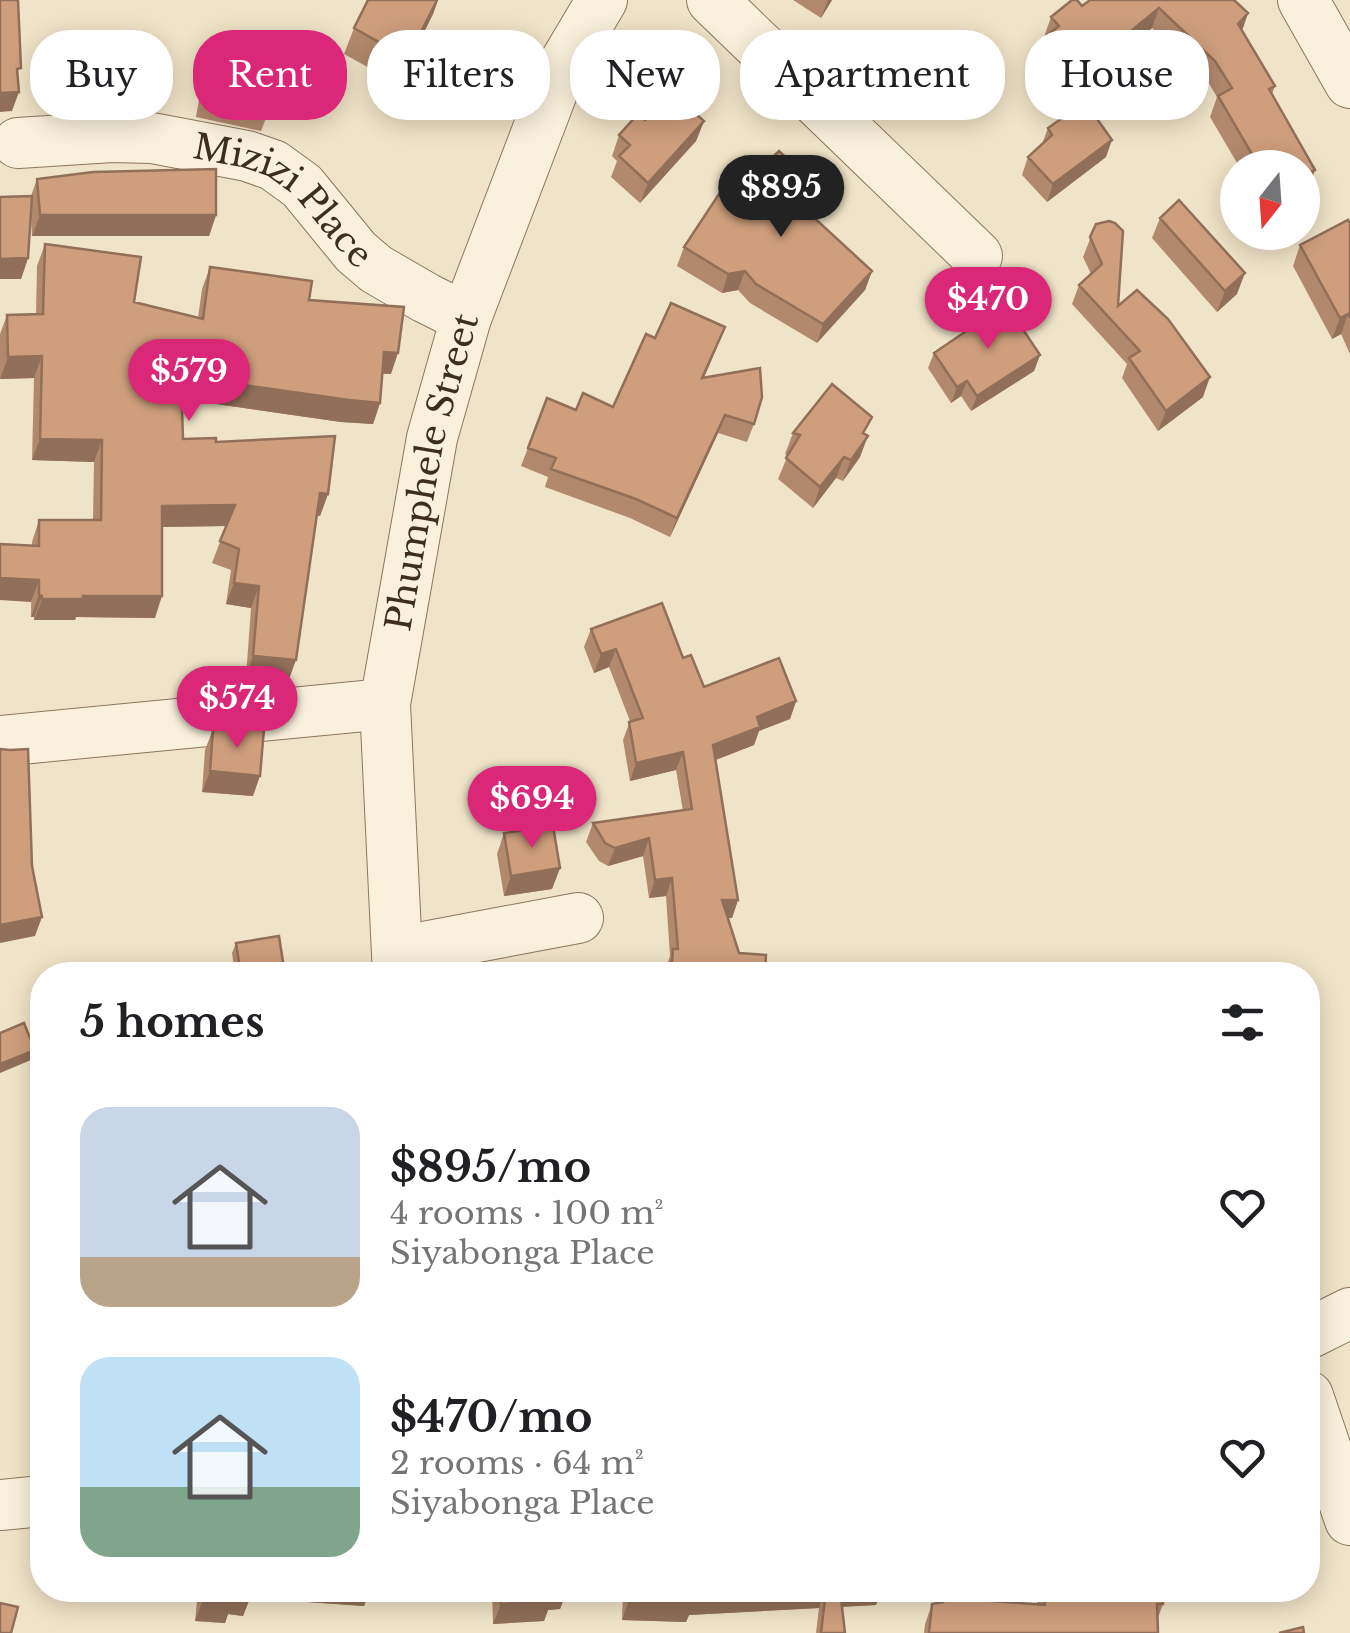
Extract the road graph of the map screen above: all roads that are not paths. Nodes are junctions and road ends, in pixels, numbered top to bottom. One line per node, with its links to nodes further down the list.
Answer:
1 (602, 0): 7 (street, Phumphele Street)
2 (712, 0): 6 (street)
3 (1303, 0): 4 (street)
4 (1350, 84)
5 (18, 143): 7 (street, Mizizi Place)
6 (977, 256)
7 (466, 318): 8 (street, Phumphele Street)
8 (386, 704): 9 (street); 11 (street, Phumphele Street)
9 (0, 741)
10 (578, 918): 12 (street)
11 (397, 962)
12 (401, 962)
13 (1350, 1313): 14 (street)
14 (1320, 1328)
15 (1320, 1429): 17 (street)
16 (30, 1502): 18 (street)
17 (1347, 1503)
18 (0, 1504)

